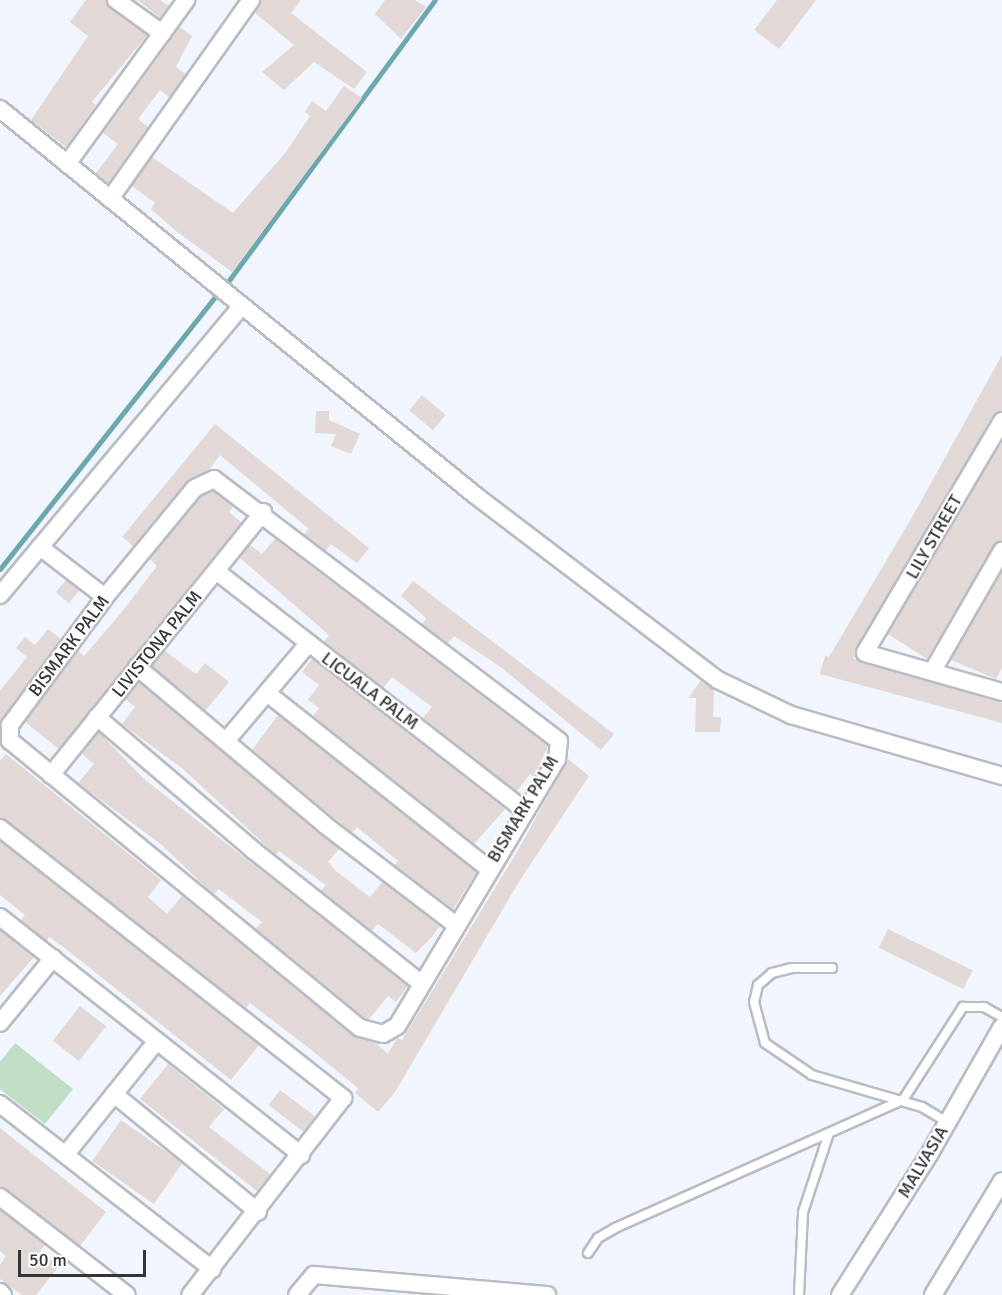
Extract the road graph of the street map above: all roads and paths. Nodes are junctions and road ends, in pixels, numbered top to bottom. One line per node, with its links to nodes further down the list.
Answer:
1 (116, 0): 4 (street)
2 (186, 0): 4 (street)
3 (251, 0): 7 (street)
4 (162, 33): 6 (street)
5 (0, 109): 6 (street)
6 (67, 164): 7 (street)
7 (110, 199): 8 (street)
8 (242, 307): 11 (street); 24 (street)
9 (1002, 421): 18 (street, LILY STREET)
10 (263, 512): 13 (street, LIVISTONA PALM); 15 (street, BISMARK PALM); 25 (street, BISMARK PALM)
11 (40, 547): 14 (street); 15 (street)
12 (1002, 551): 18 (street)
13 (216, 571): 16 (street, LICUALA PALM); 17 (street, LIVISTONA PALM)
14 (0, 596)
15 (105, 597): 23 (street, BISMARK PALM)
16 (308, 644): 20 (street); 25 (street, LICUALA PALM)
17 (137, 667): 21 (street, LIVISTONA PALM); 22 (street)
18 (932, 672): 19 (street)
19 (1001, 690)
20 (267, 693): 22 (street); 27 (street)
21 (97, 717): 23 (street, LIVISTONA PALM); 32 (street)
22 (226, 741): 29 (street)
23 (51, 775): 32 (street, BISMARK PALM)
24 (1002, 776)
25 (524, 810): 27 (street, BISMARK PALM)
26 (0, 828): 43 (street)
27 (488, 868): 29 (street, BISMARK PALM)
28 (0, 916): 30 (street)
29 (456, 925): 32 (street, BISMARK PALM)
30 (53, 958): 33 (street); 36 (street)
31 (832, 968): 38 (lane)
32 (421, 983)
33 (3, 1014)
34 (1002, 1017): 38 (lane)
35 (1002, 1027): 40 (street, MALVASIA)
36 (157, 1041): 37 (street); 43 (street)
37 (114, 1094): 42 (street); 46 (street)
38 (903, 1100): 40 (lane); 41 (lane)
39 (0, 1104): 42 (street)
40 (948, 1122): 54 (street, MALVASIA)
41 (829, 1133): 47 (lane); 53 (lane)
42 (66, 1154): 48 (street)
43 (301, 1155): 46 (street)
44 (1002, 1181): 55 (street)
45 (0, 1197): 49 (street)
46 (258, 1212): 48 (street)
47 (588, 1253)
48 (212, 1269): 50 (street)
49 (128, 1295)
50 (190, 1295)
51 (297, 1295): 52 (street)
52 (547, 1295)
53 (799, 1295)
54 (840, 1295)
55 (933, 1295)

